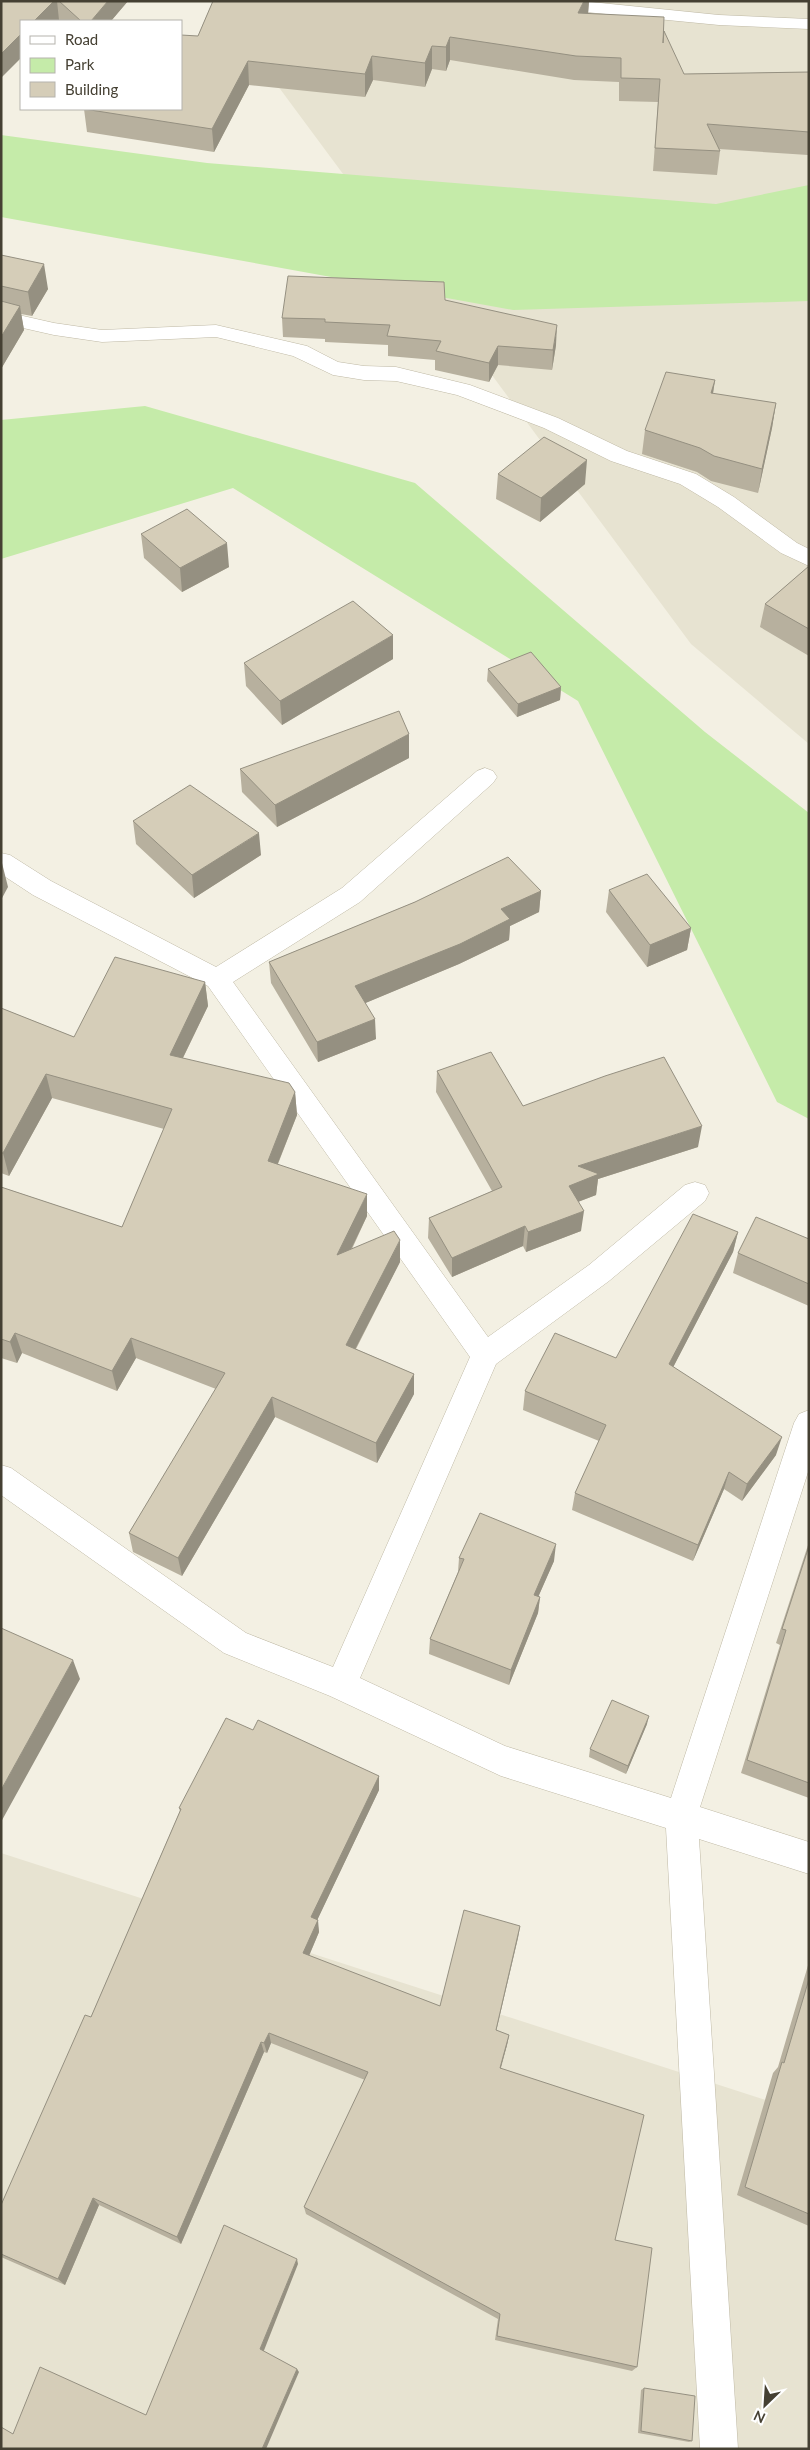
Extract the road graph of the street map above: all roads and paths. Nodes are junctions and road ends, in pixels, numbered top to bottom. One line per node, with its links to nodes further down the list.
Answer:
1 (524, 1): 2 (street)
2 (809, 24)
3 (1, 317): 4 (street)
4 (809, 558)
5 (485, 777): 7 (street)
6 (1, 862): 7 (street)
7 (217, 979): 9 (street)
8 (695, 1193): 9 (street)
9 (485, 1354): 12 (street)
10 (809, 1423): 13 (street)
11 (1, 1478): 12 (street)
12 (341, 1685): 13 (street)
13 (681, 1817): 14 (street); 15 (street)
14 (809, 1858)
15 (719, 2449)

